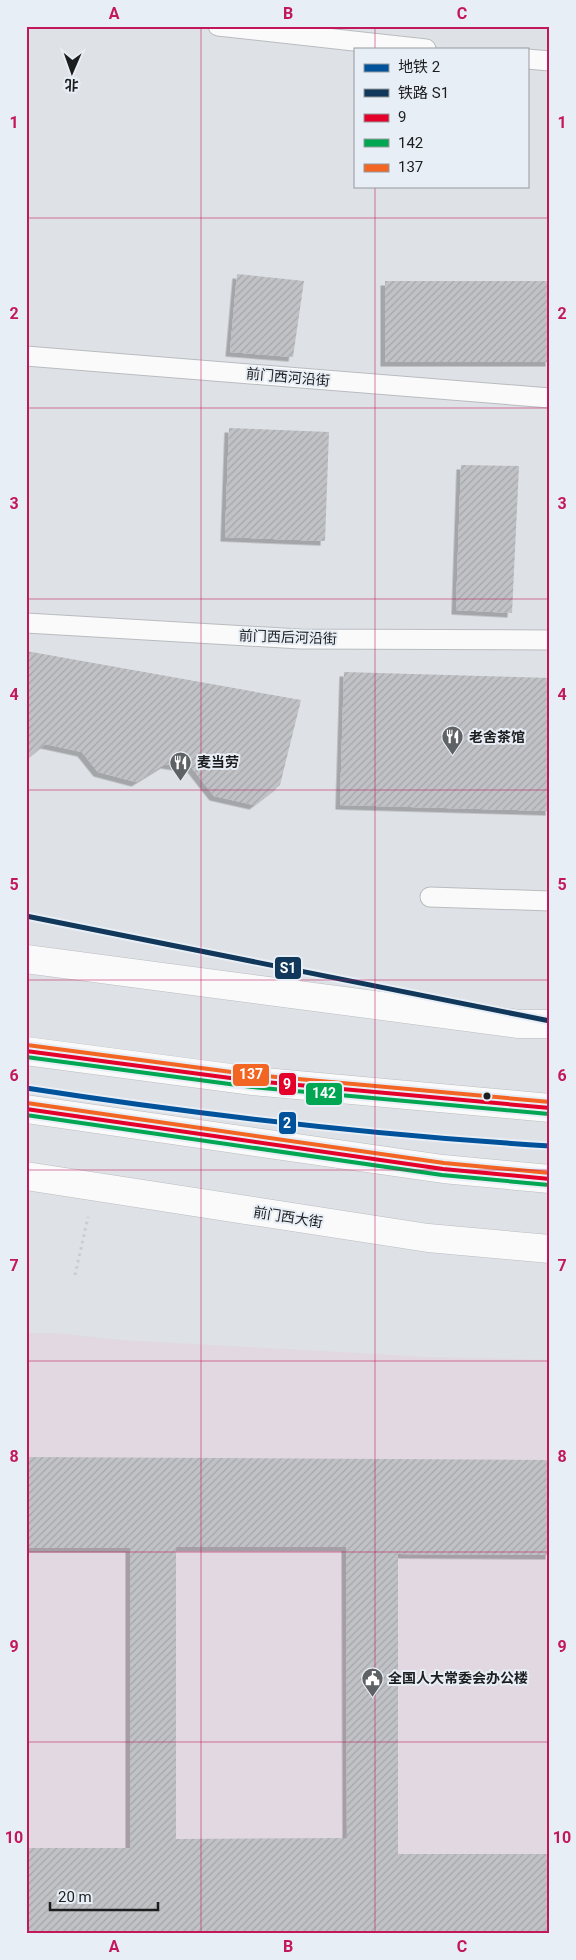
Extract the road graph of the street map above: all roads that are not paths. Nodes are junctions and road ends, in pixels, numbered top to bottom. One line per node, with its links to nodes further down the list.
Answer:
1 (218, 26): 2 (lane)
2 (417, 48)
3 (528, 59): 4 (lane)
4 (550, 61)
5 (26, 356): 6 (lane, 前门西河沿街)
6 (550, 398)
7 (26, 623): 8 (lane, 前门西后河沿街)
8 (550, 640)
9 (430, 897): 10 (lane)
10 (550, 901)
11 (26, 959): 12 (street)
12 (550, 1024)
13 (26, 1051): 14 (street)
14 (550, 1108)
15 (26, 1109): 17 (street)
16 (26, 1176): 18 (street, 前门西大街)
17 (550, 1179)
18 (550, 1249)

